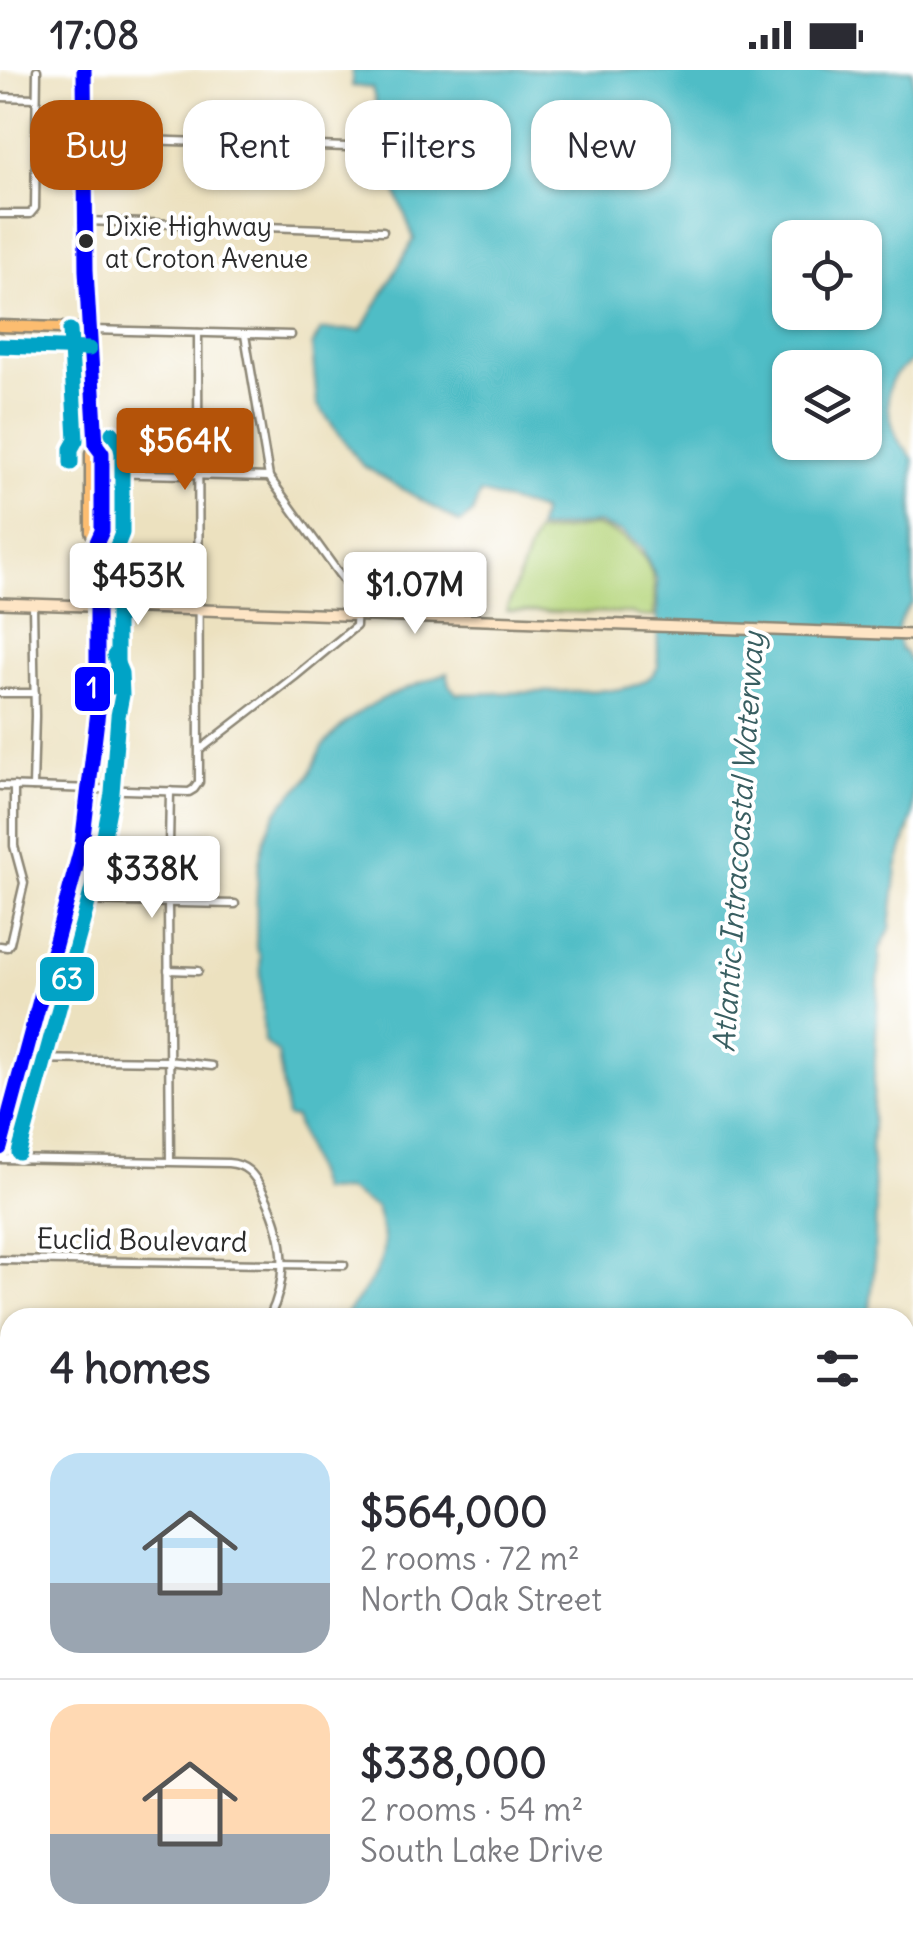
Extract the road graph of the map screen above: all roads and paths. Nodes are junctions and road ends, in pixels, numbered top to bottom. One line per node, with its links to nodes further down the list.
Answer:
1 (38, 70): 4 (street)
2 (84, 70): 5 (main road)
3 (0, 97): 4 (street)
4 (36, 98): 9 (street)
5 (84, 100)
6 (163, 141): 7 (street)
7 (345, 147)
8 (85, 190): 10 (main road)
9 (0, 214)
10 (85, 221): 11 (street); 13 (main road)
11 (383, 231)
12 (0, 326): 13 (main road)
13 (90, 330): 14 (street); 17 (main road)
14 (198, 334): 15 (street); 19 (street)
15 (245, 335): 16 (street); 20 (street)
16 (291, 335)
17 (96, 445): 18 (main road); 21 (main road)
18 (102, 473): 19 (street); 21 (main road)
19 (198, 476): 20 (street); 25 (street)
20 (269, 477): 26 (street)
21 (97, 542): 24 (main road)
22 (0, 603): 23 (main road)
23 (34, 605): 24 (main road); 29 (street)
24 (96, 607): 25 (main road); 34 (main road)
25 (199, 610): 26 (main road); 30 (street)
26 (358, 616): 27 (main road); 30 (street)
27 (910, 635)
28 (0, 693): 29 (street)
29 (35, 694): 33 (street)
30 (200, 749): 35 (street)
31 (0, 786): 32 (street)
32 (14, 786): 33 (street); 39 (street)
33 (33, 787): 34 (street)
34 (92, 789): 35 (street); 36 (main road)
35 (170, 791): 37 (street)
36 (68, 901): 37 (street); 42 (main road)
37 (168, 903): 38 (street); 40 (street)
38 (235, 904)
39 (3, 946)
40 (168, 970): 41 (street); 43 (street)
41 (198, 971)
42 (25, 1059): 43 (street); 45 (main road)
43 (168, 1062): 44 (street); 47 (street)
44 (212, 1066)
45 (0, 1148)
46 (0, 1159): 47 (street)
47 (170, 1162): 49 (street)
48 (0, 1260): 49 (street, Euclid Boulevard)
49 (283, 1264): 50 (street, Euclid Boulevard); 51 (street)
50 (344, 1265)
51 (273, 1308)

